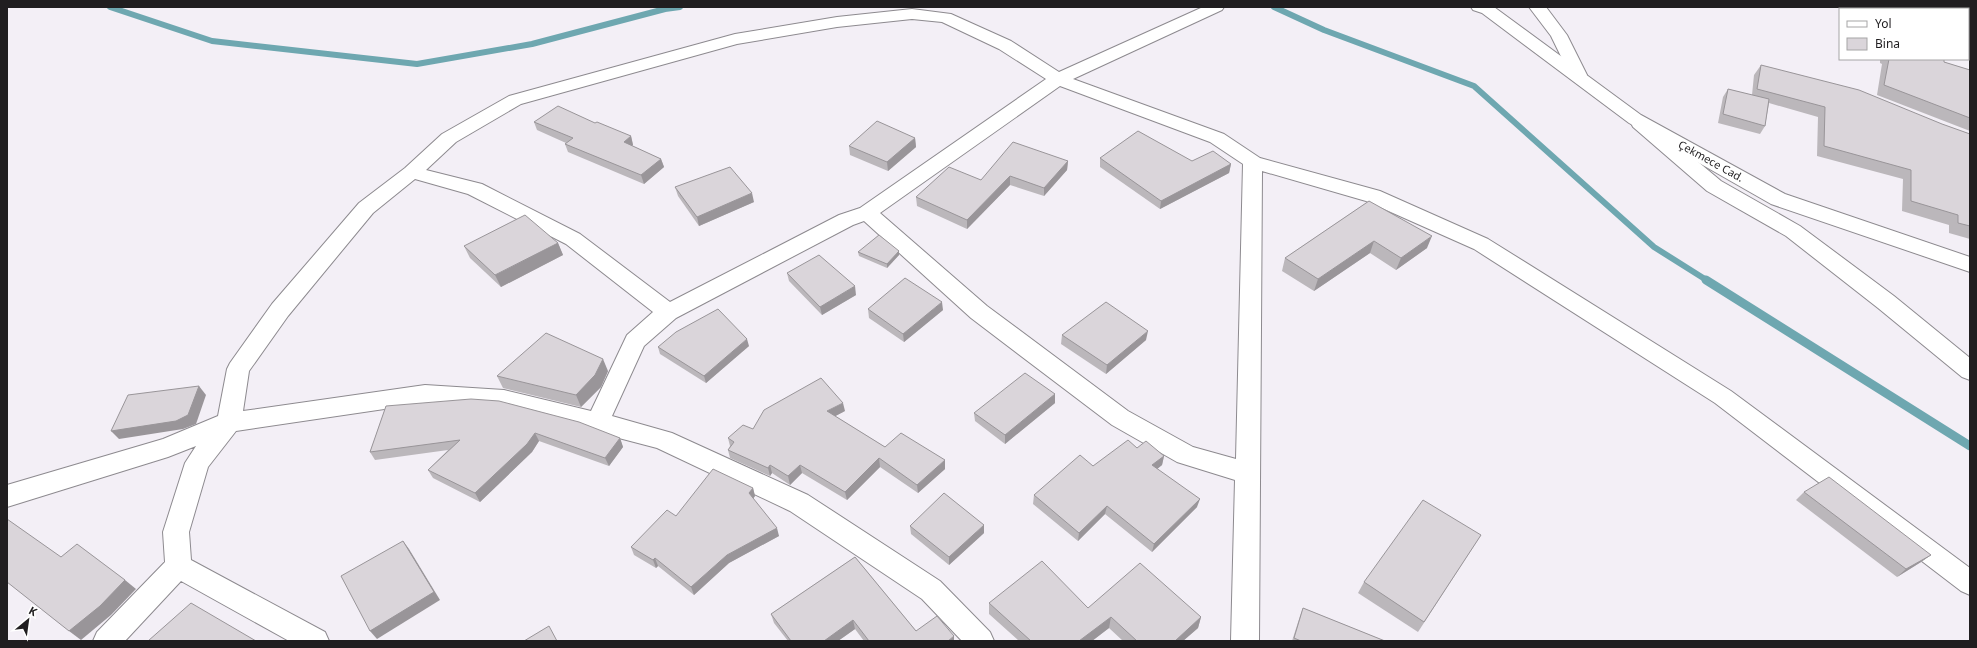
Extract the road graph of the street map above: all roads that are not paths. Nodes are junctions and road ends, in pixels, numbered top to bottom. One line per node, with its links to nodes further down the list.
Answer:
1 (1537, 7): 4 (street)
2 (1484, 8): 4 (street, Çekmece Cad.)
3 (1212, 9): 5 (street)
4 (1578, 75): 6 (street, Çekmece Cad.)
5 (1058, 79): 7 (street); 8 (street); 9 (street)
6 (1635, 119): 10 (street, Çekmece Cad.); 12 (street)
7 (1253, 162): 15 (street); 18 (street)
8 (412, 172): 11 (street); 13 (street)
9 (867, 213): 11 (street); 15 (street)
10 (1970, 265)
11 (668, 312): 14 (street)
12 (1970, 371)
13 (229, 422): 14 (street); 16 (street); 17 (street)
14 (598, 422): 21 (street)
15 (1248, 473): 22 (street)
16 (7, 496)
17 (178, 566): 19 (street); 20 (street)
18 (1970, 583)
19 (107, 641)
20 (315, 641)
21 (980, 641)
22 (1245, 641)

